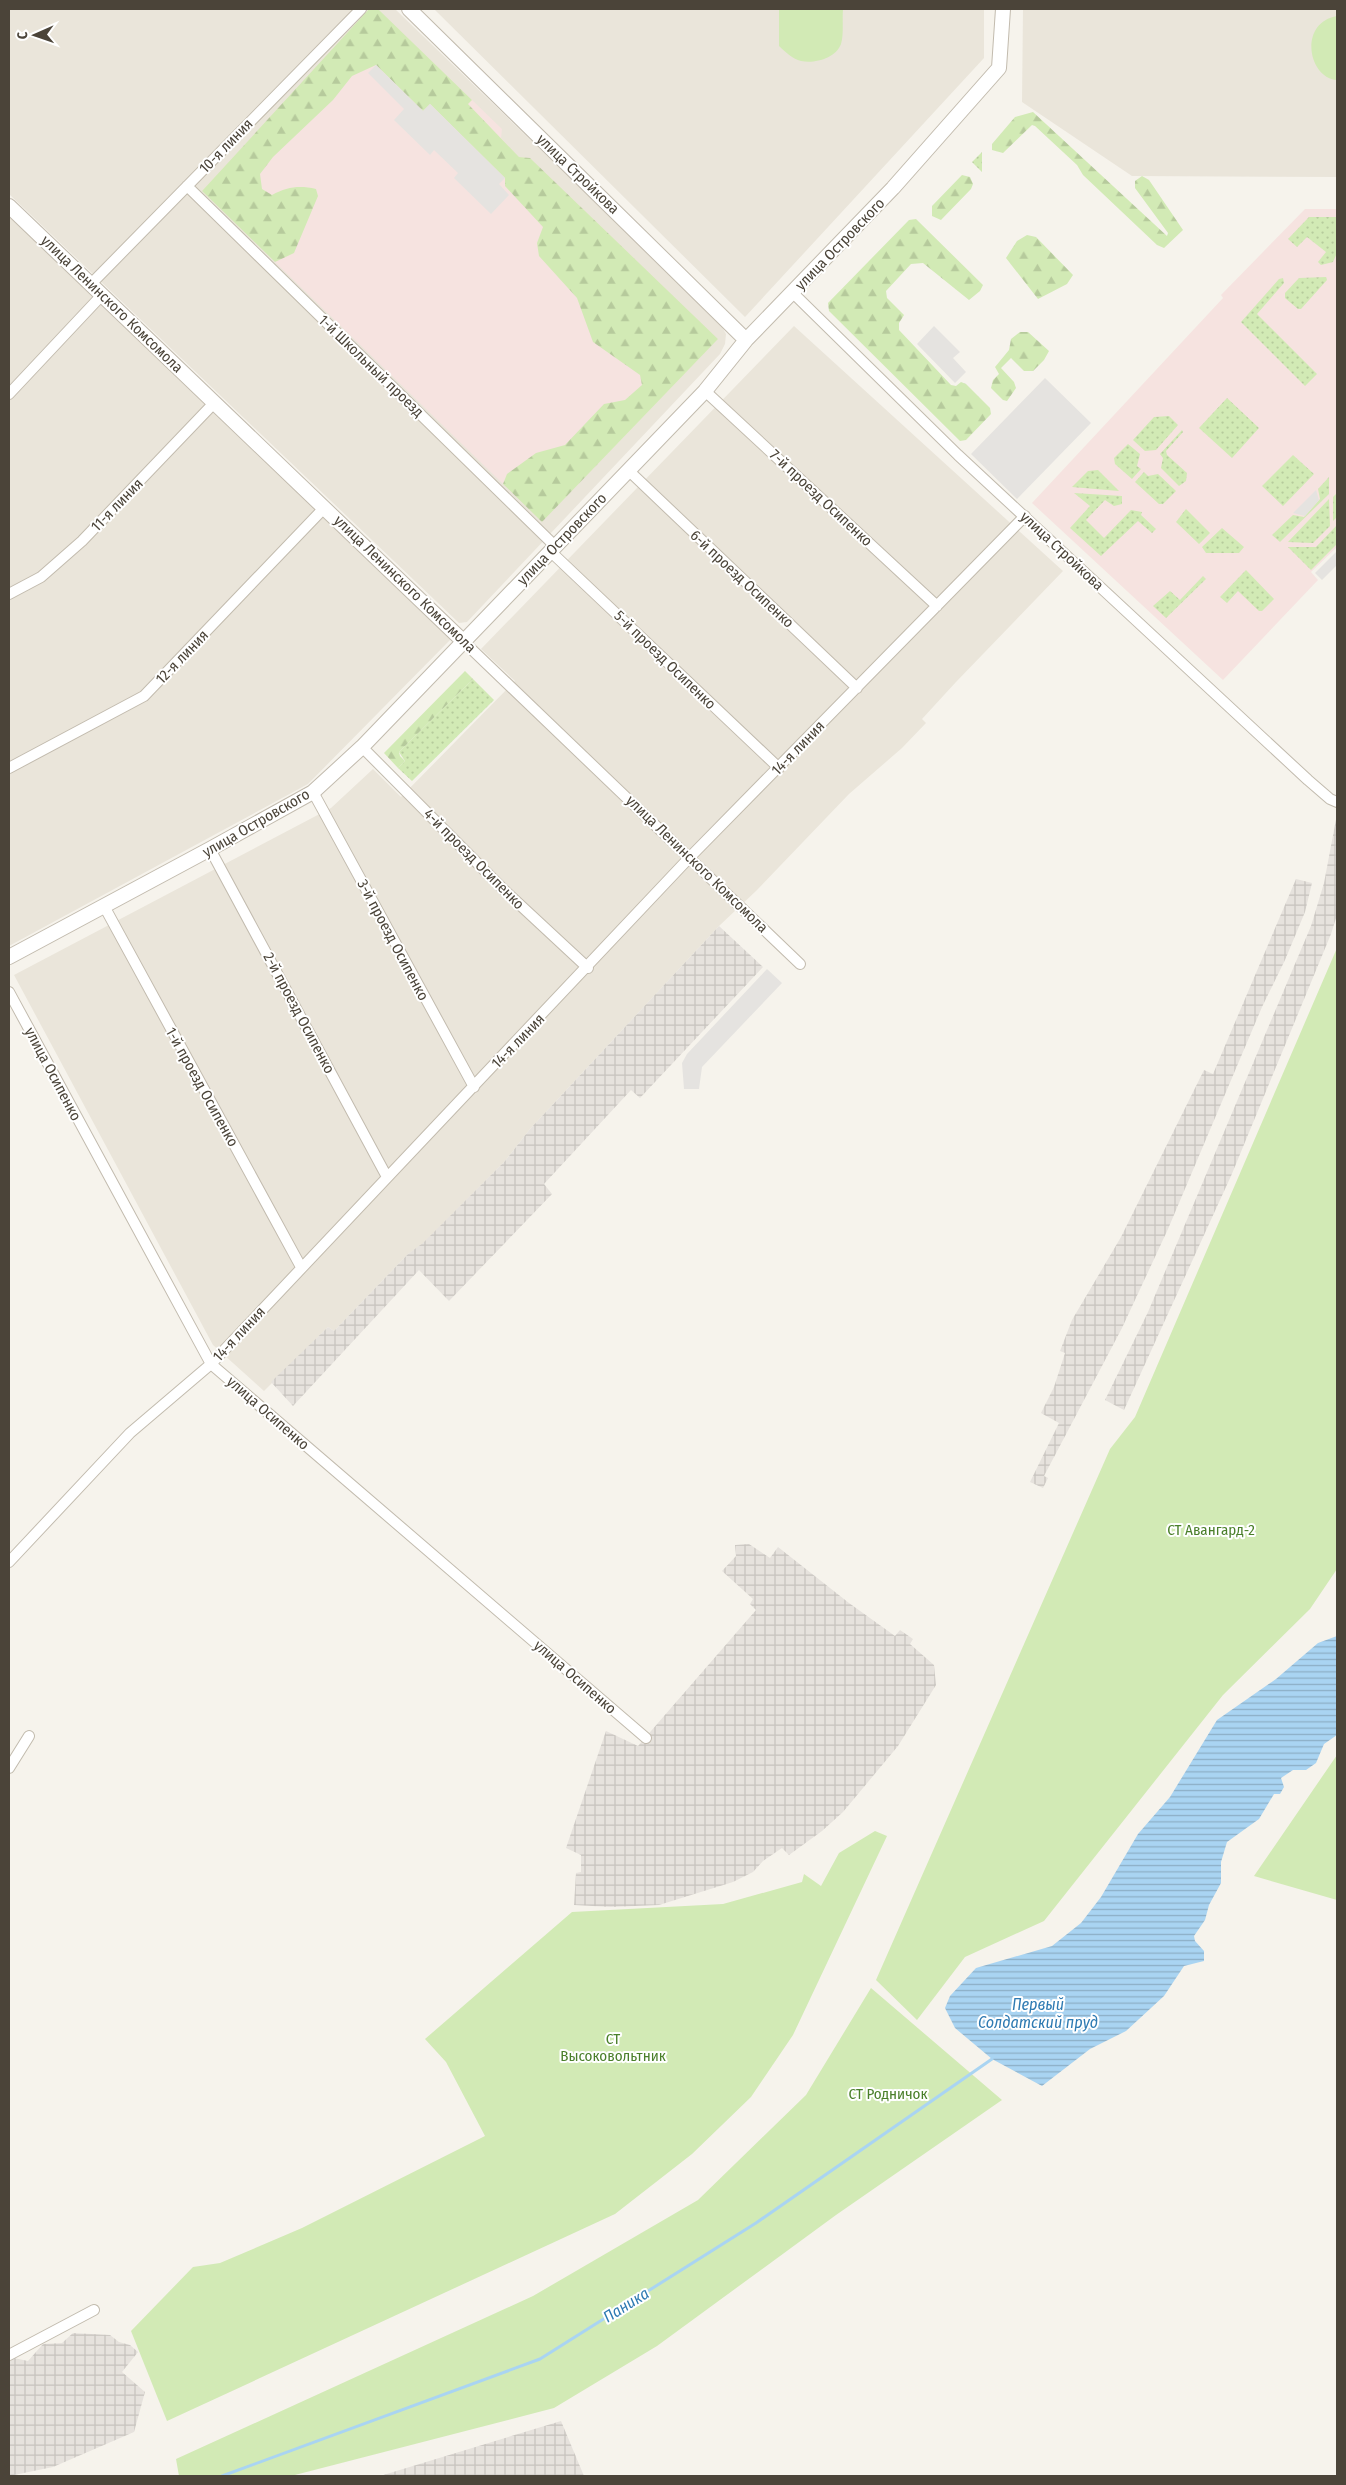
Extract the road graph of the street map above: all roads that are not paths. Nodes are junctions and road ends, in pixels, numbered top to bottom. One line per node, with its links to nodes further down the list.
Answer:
1 (361, 9): 4 (street, 10-я линия)
2 (409, 9): 9 (street, улица Стройкова)
3 (1003, 9): 7 (street, улица Островского)
4 (188, 186): 6 (street, 10-я линия); 16 (street, 1-й Школьный проезд)
5 (11, 212): 6 (street, улица Ленинского Комсомола)
6 (91, 284): 8 (street, улица Ленинского Комсомола)
7 (793, 293): 9 (street, улица Островского); 15 (street, улица Стройкова)
8 (102, 295): 11 (street); 12 (street, улица Ленинского Комсомола)
9 (746, 340): 10 (street, улица Островского)
10 (704, 391): 13 (street, улица Островского); 18 (street, 7-й проезд Осипенко)
11 (9, 394)
12 (215, 402): 14 (street, улица Ленинского Комсомола); 17 (street, 11-я линия)
13 (628, 470): 16 (street, улица Островского); 20 (street, 6-й проезд Осипенко)
14 (325, 508): 19 (street, улица Ленинского Комсомола); 22 (street, 12-я линия)
15 (1025, 516): 18 (street, 14-я линия); 25 (street, улица Стройкова)
16 (553, 549): 19 (street, улица Островского); 23 (street, 5-й проезд Осипенко)
17 (9, 594)
18 (937, 606): 20 (street, 14-я линия)
19 (464, 642): 21 (street, улица Островского); 27 (street, улица Ленинского Комсомола)
20 (857, 688): 23 (street, 14-я линия)
21 (362, 747): 24 (street, улица Островского); 31 (street, 4-й проезд Осипенко)
22 (9, 768)
23 (779, 768): 27 (street, 14-я линия)
24 (313, 792): 26 (street, улица Островского); 33 (street, 3-й проезд Осипенко)
25 (1337, 802)
26 (210, 850): 28 (street, улица Островского); 34 (street, 2-й проезд Осипенко)
27 (690, 857): 30 (street, улица Ленинского Комсомола); 31 (street, 14-я линия)
28 (104, 906): 29 (street, улица Островского); 35 (street, 1-й проезд Осипенко)
29 (9, 957)
30 (800, 964)
31 (588, 968): 33 (street, 14-я линия)
32 (9, 992): 36 (street, улица Осипенко)
33 (474, 1087): 34 (street, 14-я линия)
34 (387, 1177): 35 (street, 14-я линия)
35 (301, 1267): 36 (street, 14-я линия)
36 (211, 1364): 37 (street, 14-я линия); 39 (street, улица Осипенко)
37 (9, 1562)
38 (29, 1736): 40 (street)
39 (646, 1738)
40 (9, 1768)
41 (94, 2310): 42 (street)
42 (9, 2355)

